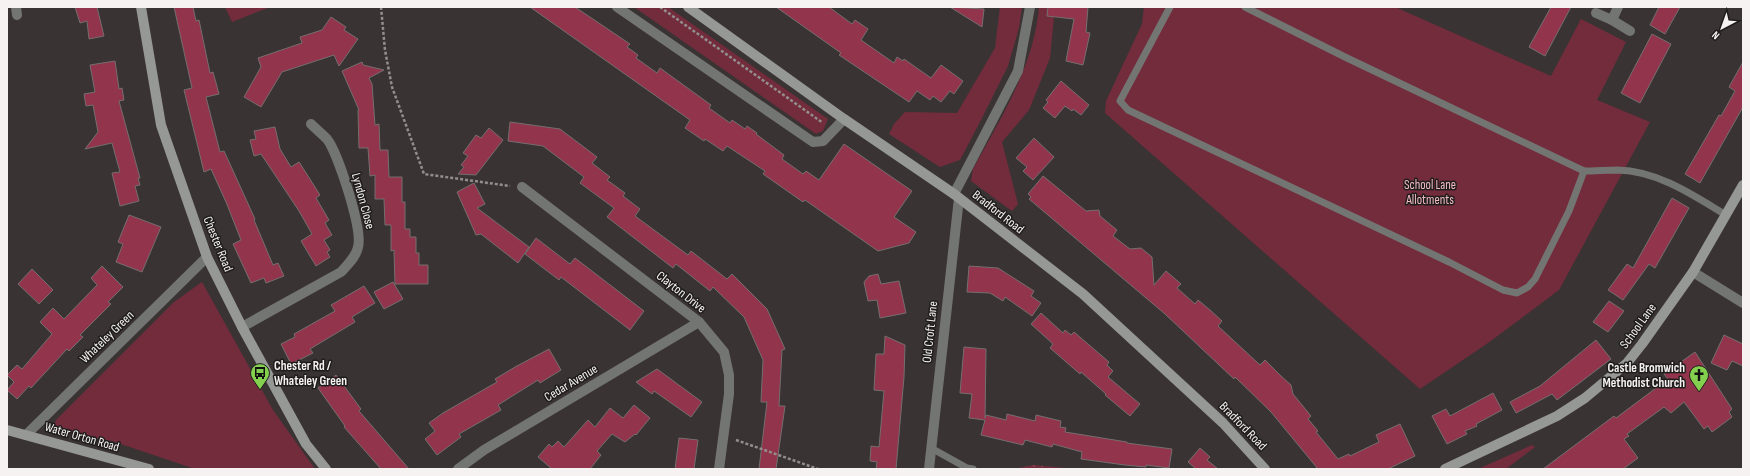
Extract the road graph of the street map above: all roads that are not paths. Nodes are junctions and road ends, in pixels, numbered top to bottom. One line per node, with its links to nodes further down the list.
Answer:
1 (141, 7): 18 (main road, Chester Road)
2 (617, 7): 11 (street)
3 (688, 7): 11 (main road, Bradford Road)
4 (1030, 7): 16 (street, Old Croft Lane)
5 (1170, 7): 13 (lane)
6 (1245, 7): 13 (lane)
7 (1618, 7): 9 (street)
8 (1596, 13): 9 (street)
9 (1612, 20): 10 (street)
10 (1630, 31)
11 (844, 119): 16 (main road, Bradford Road)
12 (311, 124): 22 (street, Lyndon Close)
13 (1584, 171): 17 (lane)
14 (1743, 185): 17 (main road, School Lane)
15 (522, 187): 21 (street, Clayton Drive)
16 (956, 196): 25 (street, Old Croft Lane); 32 (main road, Bradford Road)
17 (1726, 215): 19 (main road, School Lane)
18 (207, 257): 22 (main road, Chester Road); 24 (street, Whateley Green)
19 (1693, 272): 20 (street); 33 (main road, School Lane)
20 (1743, 304)
21 (699, 322): 28 (street, Cedar Avenue); 29 (street, Clayton Drive)
22 (242, 327): 27 (main road, Chester Road)
23 (7, 430): 24 (main road, Water Orton Road)
24 (26, 435): 26 (main road, Water Orton Road)
25 (931, 448): 30 (street, Old Croft Lane); 31 (lane)
26 (149, 469)
27 (326, 469)
28 (458, 469)
29 (719, 469)
30 (929, 469)
31 (973, 469)
32 (1265, 469)
33 (1445, 469)

